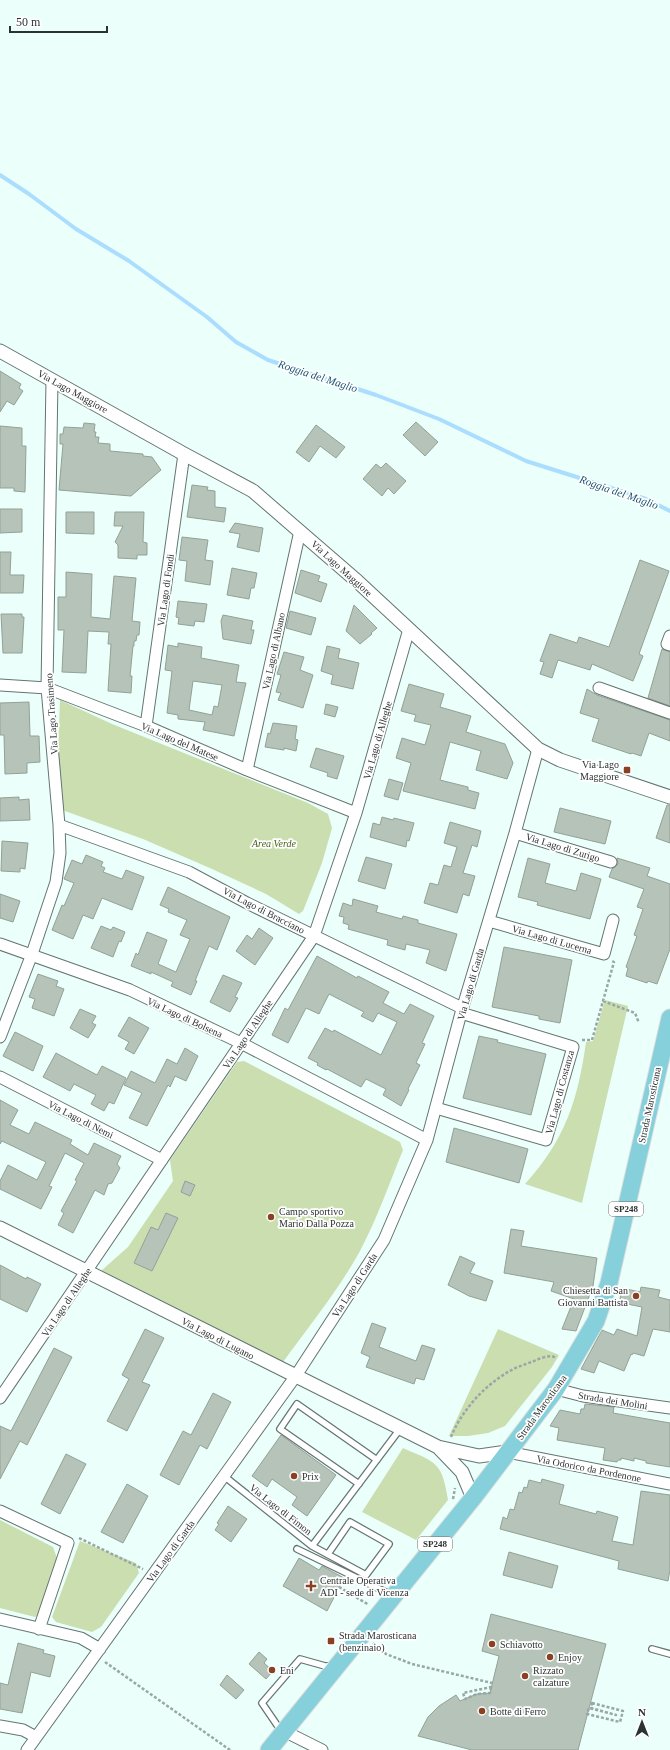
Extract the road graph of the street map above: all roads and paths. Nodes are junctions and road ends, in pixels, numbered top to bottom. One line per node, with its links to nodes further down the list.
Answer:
1 (0, 351): 2 (street, Via Lago Maggiore)
2 (52, 380): 3 (street, Via Lago Maggiore); 9 (street, Via Lago Trasimeno)
3 (184, 454): 4 (street, Via Lago Maggiore); 12 (street, Via Lago di Fondi)
4 (300, 531): 5 (street, Via Lago Maggiore); 14 (street, Via Lago di Albano)
5 (409, 629): 13 (street, Via Lago Maggiore); 16 (street, Via Lago di Alleghe)
6 (670, 636): 7 (street)
7 (670, 645)
8 (0, 685): 9 (street, Via Lago del Matese)
9 (47, 688): 12 (street, Via Lago del Matese); 17 (street, Via Lago Trasimeno)
10 (599, 688): 11 (street)
11 (670, 713)
12 (146, 726): 14 (street, Via Lago del Matese)
13 (538, 749): 15 (street, Via Lago Maggiore); 18 (street, Via Lago di Garda)
14 (247, 770): 16 (street, Via Lago del Matese)
15 (670, 797)
16 (356, 813): 22 (street, Via Lago di Alleghe)
17 (59, 825): 22 (street, Via Lago di Bracciano); 24 (street, Via Lago Trasimeno)
18 (515, 833): 19 (street, Via Lago di Zurigo); 21 (street, Via Lago di Garda)
19 (612, 862)
20 (613, 920): 25 (street, Via Lago di Lucerna)
21 (489, 921): 25 (street, Via Lago di Lucerna); 27 (street, Via Lago di Garda)
22 (314, 936): 27 (street, Via Lago di Bracciano); 32 (street, Via Lago di Alleghe)
23 (0, 944): 24 (street, Via Lago di Bolsena)
24 (32, 954): 30 (street, Via Lago Trasimeno); 32 (street, Via Lago di Bolsena)
25 (604, 954): 26 (path)
26 (603, 1001): 29 (path); 31 (path)
27 (462, 1010): 34 (street, Via Lago di Garda); 34 (street, Via Lago di Costanza)
28 (670, 1018): 39 (main road, Strada Marosticana / SP248)
29 (639, 1022)
30 (0, 1037)
31 (576, 1040)
32 (241, 1043): 35 (street, Via Lago di Bolsena); 36 (street, Via Lago di Alleghe)
33 (0, 1077): 36 (street, Via Lago di Nemi)
34 (436, 1108): 35 (street, Via Lago di Garda)
35 (427, 1140): 40 (street, Via Lago di Garda)
36 (162, 1160): 38 (street, Via Lago di Alleghe)
37 (0, 1228): 38 (street, Via Lago di Lugano)
38 (86, 1272): 40 (street, Via Lago di Lugano); 42 (street, Via Lago di Alleghe)
39 (570, 1366): 41 (main road, Strada Marosticana / SP248); 45 (path)
40 (295, 1377): 44 (street, Via Lago di Lugano); 48 (street, Via Lago di Garda)
41 (556, 1389): 43 (street, Strada dei Molini); 46 (main road, Strada Marosticana / SP248)
42 (0, 1398)
43 (670, 1408)
44 (400, 1429): 45 (street, Via Lago di Lugano); 47 (lane)
45 (442, 1448): 46 (street, Via Lago di Lugano); 52 (street, Via Lago di Lugano)
46 (507, 1452): 50 (street, Via Odorico da Pordenone); 52 (main road, Strada Marosticana / SP248)
47 (377, 1460): 49 (lane); 49 (lane)
48 (224, 1476): 56 (lane, Via Lago di Fimon); 59 (street, Via Lago di Garda)
49 (359, 1484): 56 (lane)
50 (670, 1484)
51 (454, 1485): 53 (path)
52 (473, 1498): 61 (main road, Strada Marosticana / SP248)
53 (451, 1503)
54 (0, 1511): 55 (street)
55 (68, 1543): 59 (path); 65 (street)
56 (312, 1546): 58 (lane, Via Lago di Fimon)
57 (297, 1549): 61 (lane)
58 (328, 1554): 58 (lane, Via Lago di Fimon)
59 (154, 1574): 67 (street, Via Lago di Garda)
60 (338, 1587): 62 (path)
61 (388, 1594): 62 (path); 66 (main road, Strada Marosticana / SP248)
62 (371, 1606): 63 (path)
63 (366, 1611)
64 (0, 1619): 65 (street)
65 (39, 1629): 67 (street)
66 (363, 1634): 71 (main road, Strada Marosticana / SP248); 72 (path)
67 (100, 1649): 77 (street, Via Lago di Garda)
68 (652, 1649): 69 (lane)
69 (670, 1654)
70 (103, 1660): 79 (path)
71 (336, 1667): 76 (main road, Strada Marosticana / SP248); 76 (lane)
72 (492, 1683)
73 (463, 1692): 73 (path)
74 (592, 1703): 74 (path)
75 (0, 1726): 77 (street)
76 (284, 1731): 80 (main road, Strada Marosticana / SP248); 81 (street)
77 (36, 1737): 78 (street, Via Lago di Garda)
78 (27, 1750)
79 (230, 1750)
80 (269, 1750)
81 (322, 1750)

